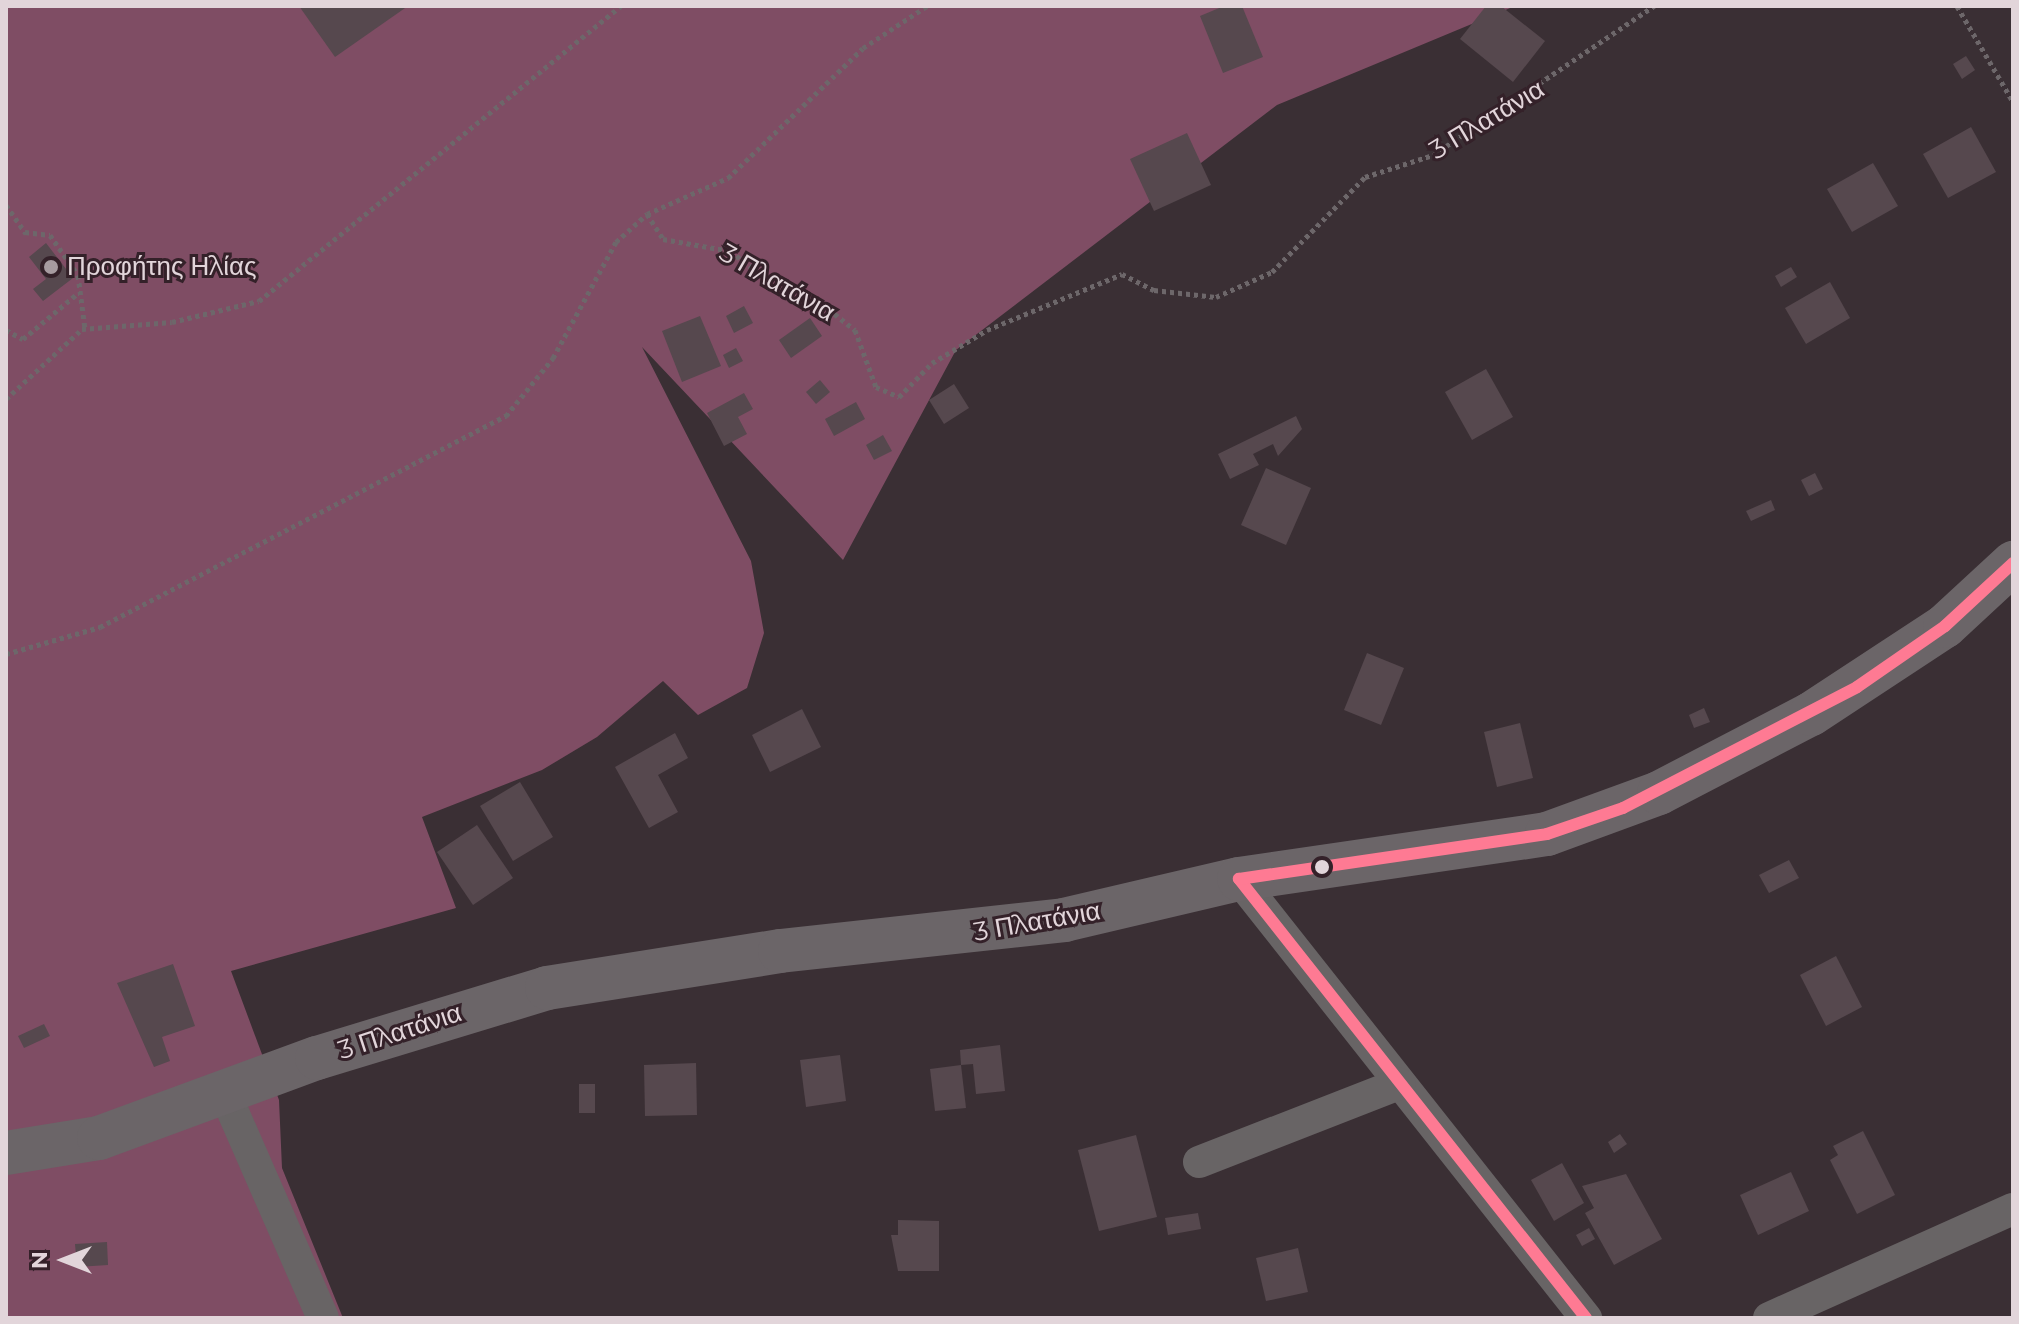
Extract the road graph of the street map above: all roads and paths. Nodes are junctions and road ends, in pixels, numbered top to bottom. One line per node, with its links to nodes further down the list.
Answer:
1 (621, 6): 9 (path)
2 (927, 6): 7 (path)
3 (1654, 6): 7 (path, 3 Πλατάνια)
4 (1957, 6): 5 (path)
5 (2013, 102)
6 (6, 205): 8 (path)
7 (647, 214): 13 (path)
8 (78, 293): 9 (path); 10 (path)
9 (85, 329): 11 (path)
10 (6, 330)
11 (6, 399)
12 (2013, 563): 14 (street, 3 Πλατάνια)
13 (6, 654)
14 (1239, 879): 15 (street); 16 (street, 3 Πλατάνια)
15 (1399, 1084): 18 (street); 21 (street)
16 (226, 1096): 17 (street, 3 Πλατάνια); 20 (street)
17 (6, 1153)
18 (1199, 1162)
19 (2013, 1209): 22 (street)
20 (323, 1318)
21 (1586, 1318)
22 (1769, 1318)

